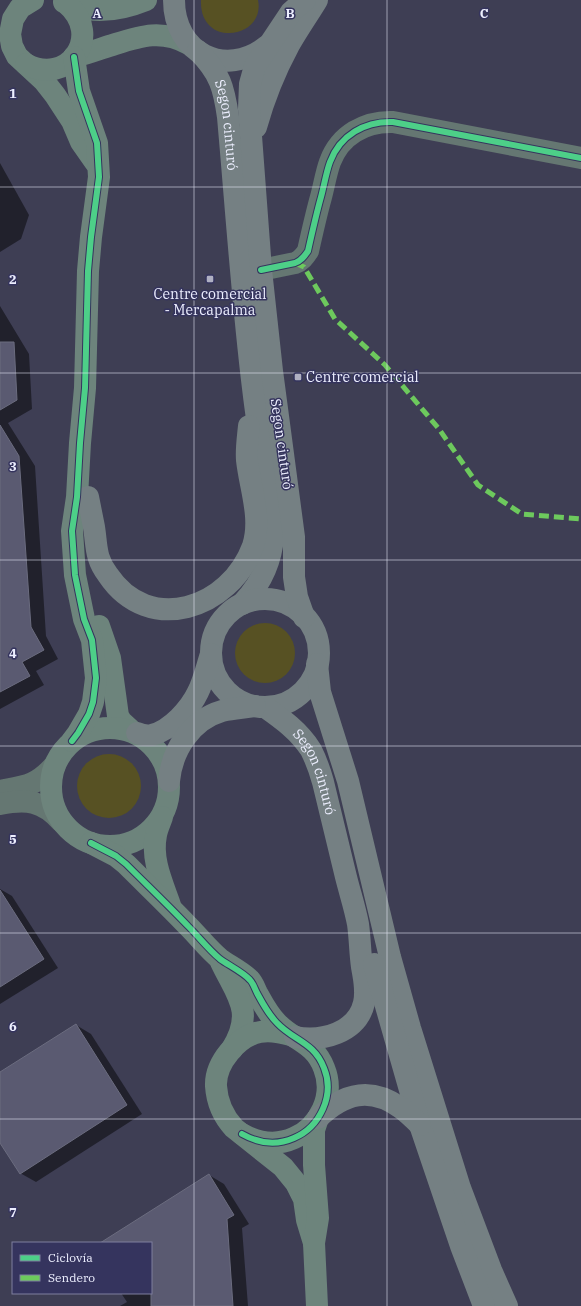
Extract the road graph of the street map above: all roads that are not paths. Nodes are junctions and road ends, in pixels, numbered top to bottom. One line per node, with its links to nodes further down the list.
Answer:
1 (32, 0): 8 (street)
2 (146, 0): 7 (street)
3 (174, 0): 10 (highway, Segon cinturó)
4 (284, 0): 9 (highway)
5 (305, 0): 9 (highway)
6 (317, 0): 13 (highway)
7 (63, 1): 11 (street)
8 (11, 9): 12 (street)
9 (275, 35): 10 (highway); 13 (highway)
10 (193, 48): 11 (street); 17 (highway, Segon cinturó)
11 (74, 57): 12 (street); 15 (street)
12 (26, 64): 15 (street)
13 (252, 158): 16 (highway, Segon cinturó)
14 (581, 158): 16 (street)
15 (99, 168): 18 (street)
16 (261, 270): 21 (highway, Segon cinturó)
17 (252, 377): 19 (highway); 20 (highway)
18 (80, 443): 19 (street); 26 (street)
19 (88, 497): 25 (street)
20 (242, 604): 21 (highway); 22 (highway)
21 (304, 617): 23 (highway)
22 (211, 654): 24 (highway); 25 (highway)
23 (317, 664): 24 (highway); 42 (highway)
24 (260, 707): 28 (highway); 35 (highway, Segon cinturó)
25 (135, 733): 26 (street); 28 (street)
26 (72, 741): 27 (street)
27 (55, 765): 29 (street); 32 (street)
28 (169, 781): 31 (street)
29 (0, 791)
30 (0, 804): 32 (street)
31 (164, 810): 33 (street); 34 (street)
32 (61, 820): 33 (street)
33 (91, 843): 34 (street)
34 (172, 910): 36 (street)
35 (358, 924): 37 (highway); 40 (highway)
36 (220, 959): 37 (street); 38 (street)
37 (295, 1037): 38 (street); 39 (street)
38 (231, 1050): 41 (street)
39 (318, 1118): 40 (highway); 41 (street); 43 (street)
40 (420, 1125): 44 (highway)
41 (242, 1134): 43 (street)
42 (478, 1233): 48 (highway); 49 (highway)
43 (314, 1243): 45 (street)
44 (461, 1246): 46 (highway); 47 (highway)
45 (317, 1306)
46 (484, 1306)
47 (492, 1306)
48 (507, 1306)
49 (521, 1306)

